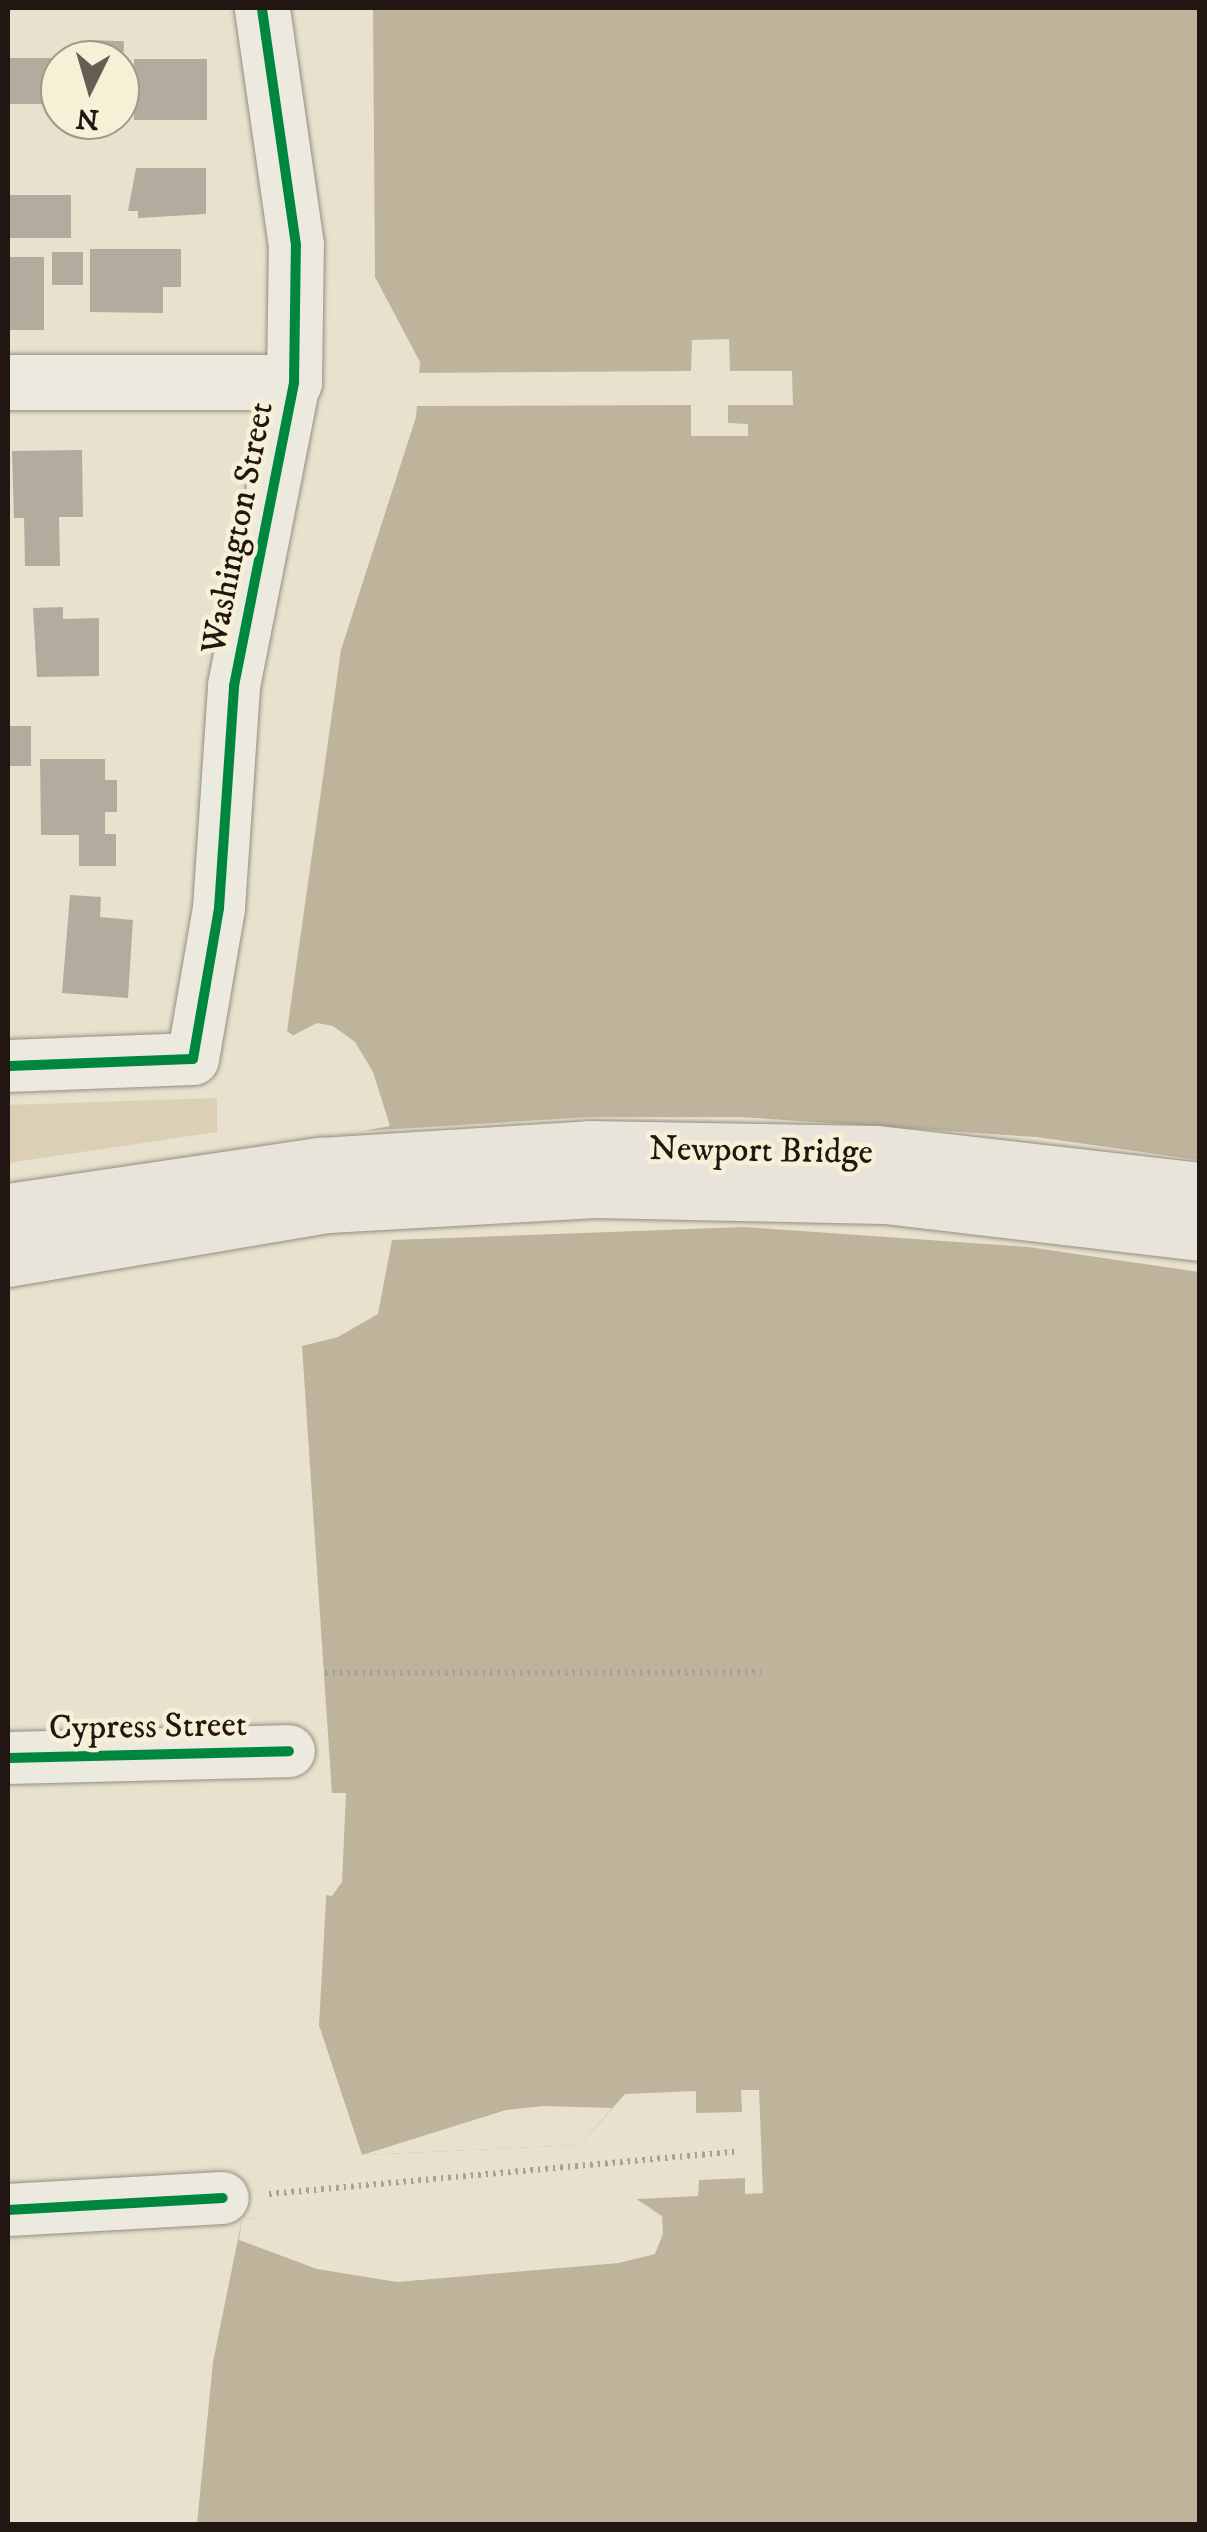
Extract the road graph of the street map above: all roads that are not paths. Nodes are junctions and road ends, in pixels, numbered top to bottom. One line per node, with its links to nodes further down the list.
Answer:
1 (262, 8): 3 (street, Washington Street)
2 (8, 382): 3 (street)
3 (294, 382): 4 (street, Washington Street)
4 (8, 1066)
5 (324, 1185): 6 (highway, Newport Bridge); 7 (highway); 8 (highway, Newport Bridge); 9 (highway)
6 (1200, 1190)
7 (8, 1211)
8 (1200, 1234)
9 (8, 1259)
10 (289, 1752): 11 (street, Cypress Street)
11 (8, 1758)
12 (223, 2198): 13 (street)
13 (8, 2210)

